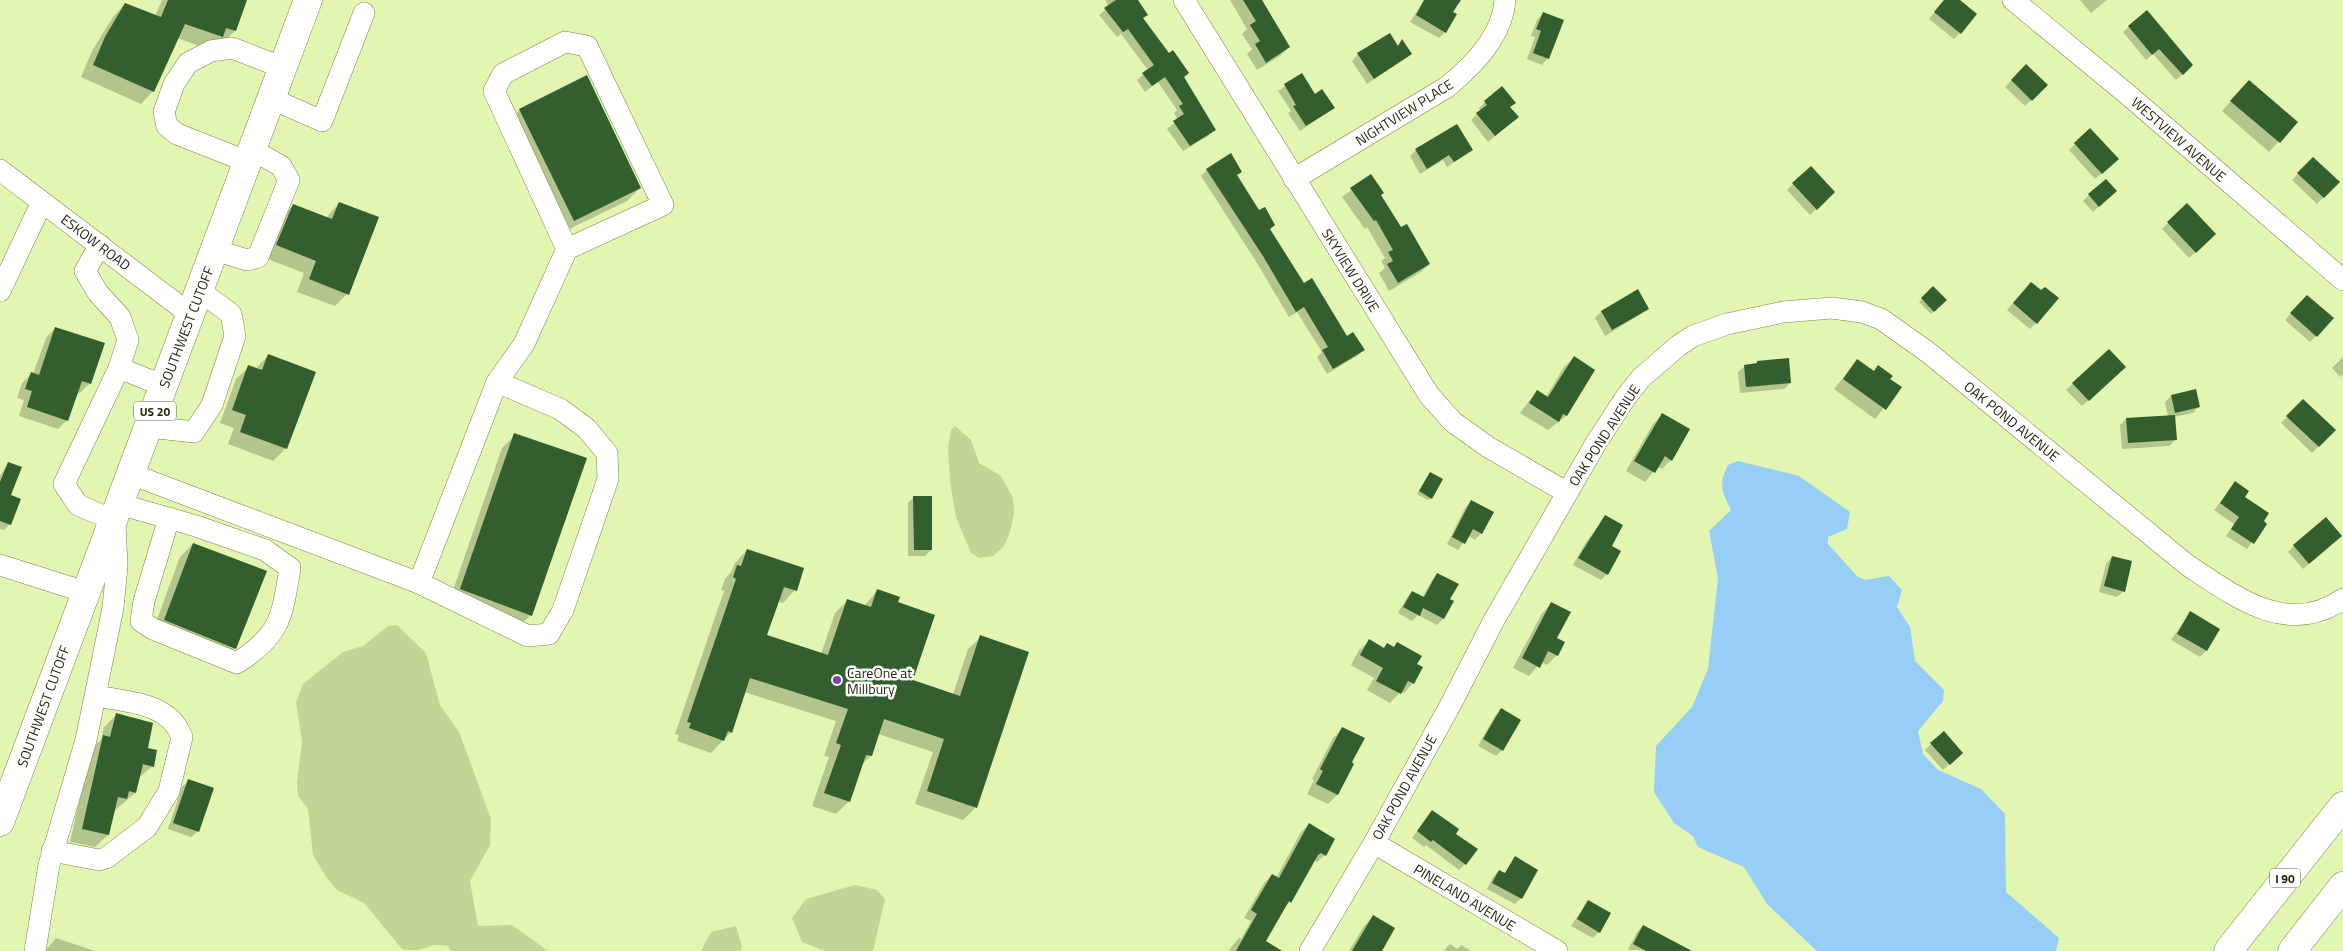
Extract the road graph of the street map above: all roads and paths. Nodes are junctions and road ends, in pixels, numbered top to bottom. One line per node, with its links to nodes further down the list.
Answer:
1 (308, 0): 6 (main road, SOUTHWEST CUTOFF / US 20)
2 (1184, 0): 10 (street, SKYVIEW DRIVE)
3 (1506, 0): 10 (street, NIGHTVIEW PLACE)
4 (2013, 0): 16 (street, WESTVIEW AVENUE)
5 (364, 13): 7 (street)
6 (284, 68): 7 (main road, SOUTHWEST CUTOFF / US 20); 8 (street)
7 (272, 99): 8 (main road, SOUTHWEST CUTOFF / US 20)
8 (250, 156): 14 (main road, SOUTHWEST CUTOFF / US 20); 14 (street)
9 (0, 170): 11 (street, ESKOW ROAD)
10 (1294, 179): 23 (street, SKYVIEW DRIVE)
11 (42, 202): 12 (street, ESKOW ROAD); 15 (street)
12 (100, 245): 17 (street, ESKOW ROAD); 18 (street)
13 (567, 249): 13 (street); 19 (street)
14 (215, 250): 17 (main road, SOUTHWEST CUTOFF / US 20)
15 (3, 278)
16 (2343, 280)
17 (196, 303): 20 (main road, SOUTHWEST CUTOFF / US 20); 21 (street, ESKOW ROAD)
18 (119, 368): 20 (street); 24 (street)
19 (497, 382): 27 (street); 27 (street)
20 (164, 386): 21 (main road, SOUTHWEST CUTOFF / US 20)
21 (149, 427): 22 (main road, SOUTHWEST CUTOFF / US 20)
22 (131, 474): 24 (main road, SOUTHWEST CUTOFF / US 20); 27 (street)
23 (1566, 492): 29 (street, OAK POND AVENUE); 33 (street, OAK POND AVENUE)
24 (116, 513): 25 (street); 28 (main road, SOUTHWEST CUTOFF / US 20); 30 (street)
25 (169, 518): 25 (street)
26 (0, 565): 28 (street)
27 (419, 583)
28 (85, 592): 32 (main road, SOUTHWEST CUTOFF / US 20)
29 (2343, 599)
30 (96, 696): 34 (street); 34 (street)
31 (2343, 806): 39 (main road, I 90)
32 (0, 822)
33 (1374, 843): 37 (street, OAK POND AVENUE); 38 (street, PINELAND AVENUE)
34 (52, 851): 36 (street)
35 (2343, 886): 40 (main road)
36 (35, 951)
37 (1310, 951)
38 (1557, 951)
39 (2228, 951)
40 (2292, 951)

